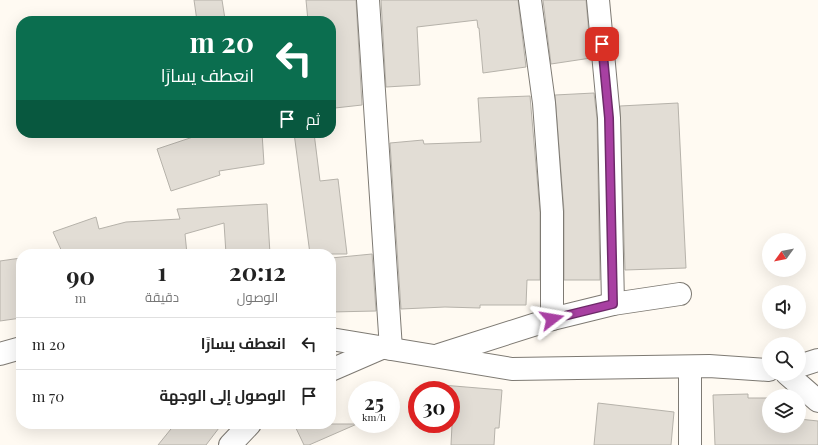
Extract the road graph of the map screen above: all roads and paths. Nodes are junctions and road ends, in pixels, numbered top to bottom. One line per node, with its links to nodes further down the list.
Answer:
1 (368, 0): 8 (street)
2 (530, 0): 6 (street)
3 (598, 0): 5 (street)
4 (680, 294): 5 (street)
5 (613, 304): 6 (street)
6 (552, 319): 11 (street)
7 (336, 340): 8 (street)
8 (387, 348): 11 (street); 15 (street)
9 (16, 349): 10 (street)
10 (0, 354)
11 (436, 356): 14 (street)
12 (818, 360): 13 (street)
13 (806, 364)
14 (690, 367): 16 (street); 21 (street)
15 (336, 368)
16 (762, 370)
17 (795, 381): 18 (street)
18 (818, 401)
19 (245, 429): 20 (street)
20 (230, 445)
21 (690, 445)

